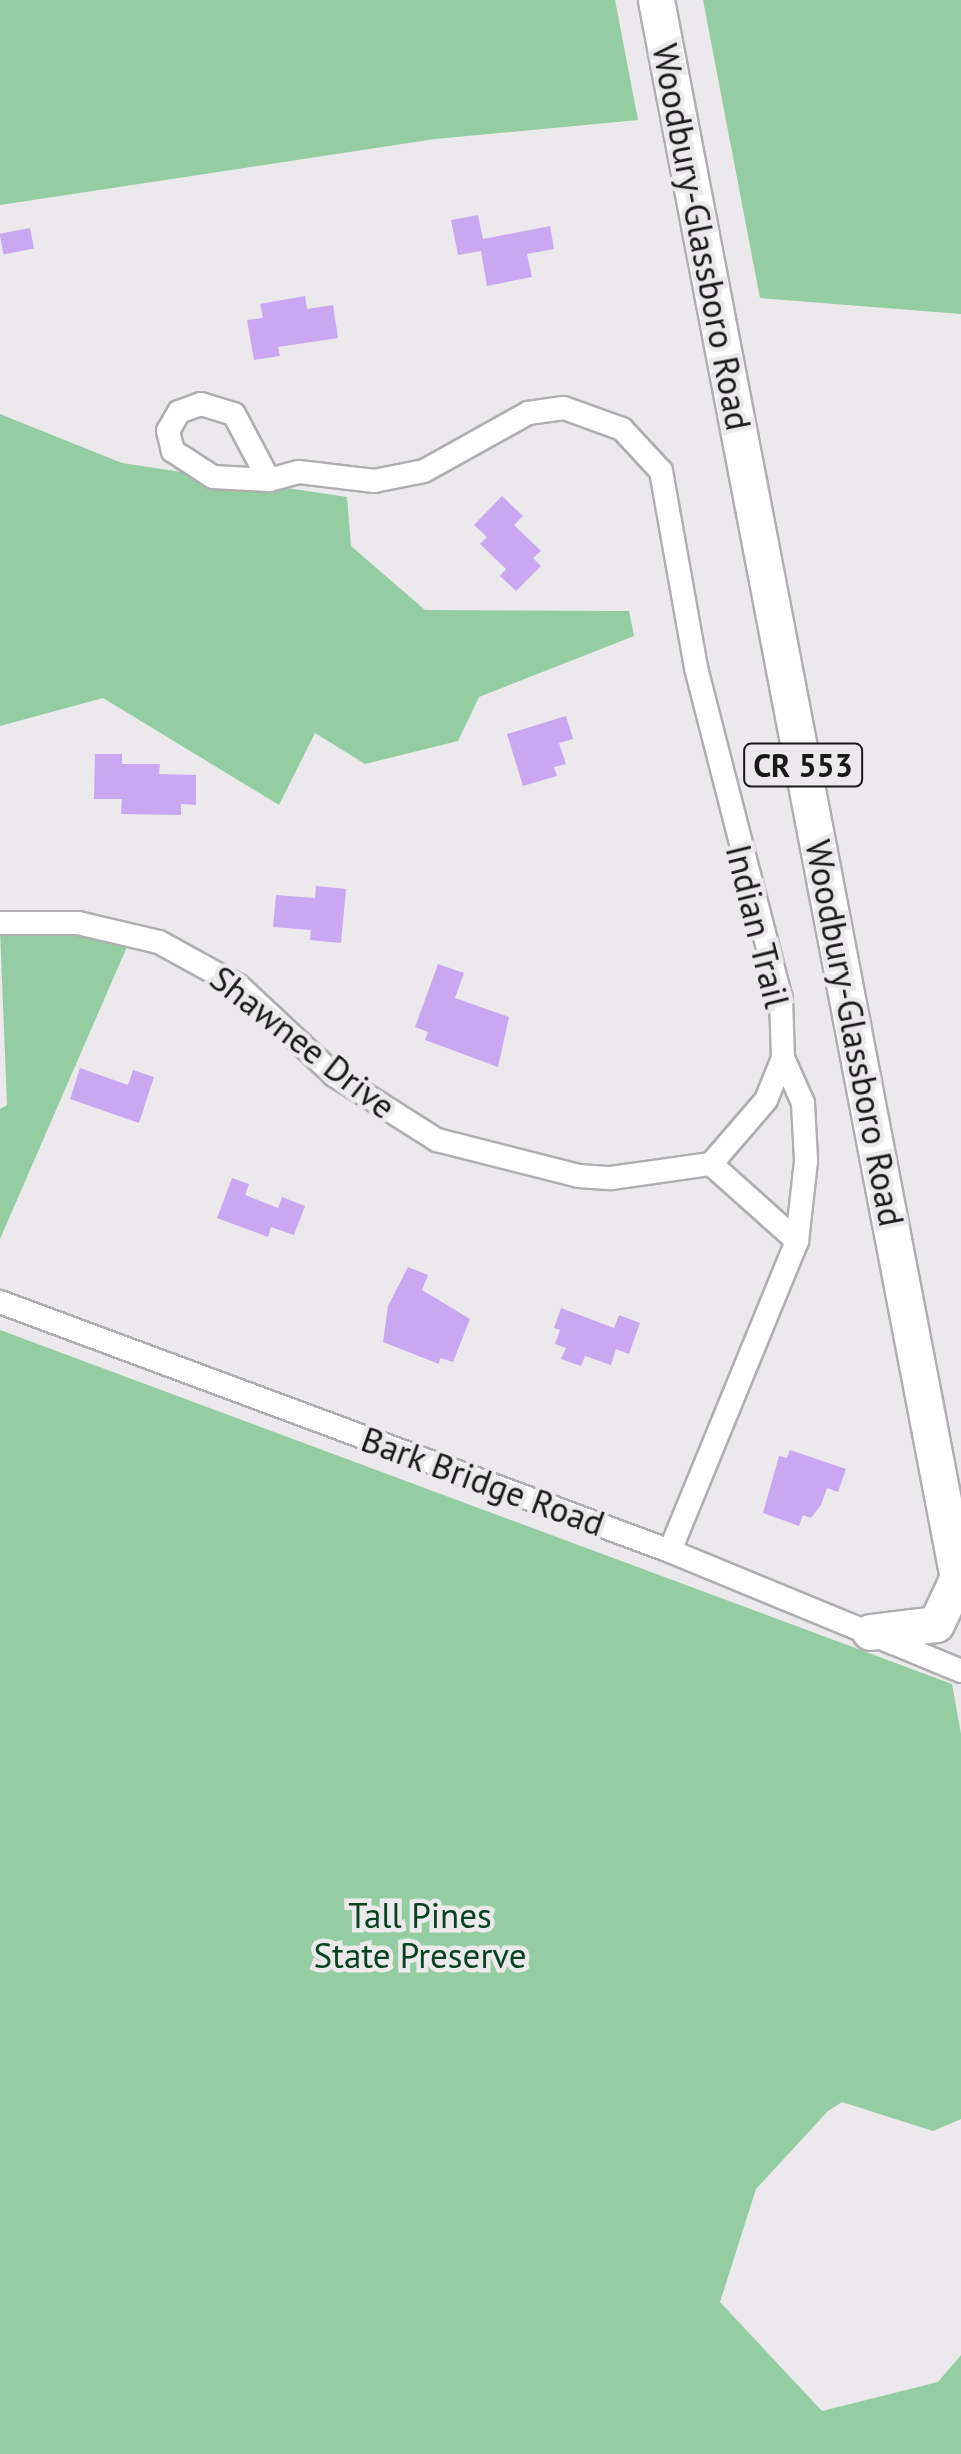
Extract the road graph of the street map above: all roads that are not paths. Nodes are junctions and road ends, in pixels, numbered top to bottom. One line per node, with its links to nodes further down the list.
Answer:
1 (656, 0): 9 (main road, Woodbury-Glassboro Road / CR 553)
2 (269, 480): 4 (street, Indian Trail)
3 (0, 923): 5 (street, Shawnee Drive)
4 (783, 1058): 5 (street); 6 (street, Indian Trail)
5 (711, 1164): 6 (street)
6 (797, 1241): 8 (street, Indian Trail)
7 (0, 1302): 8 (street, Bark Bridge Road)
8 (670, 1551): 10 (street, Bark Bridge Road)
9 (959, 1586): 10 (main road)
10 (870, 1632): 11 (street, Bark Bridge Road)
11 (961, 1671)

